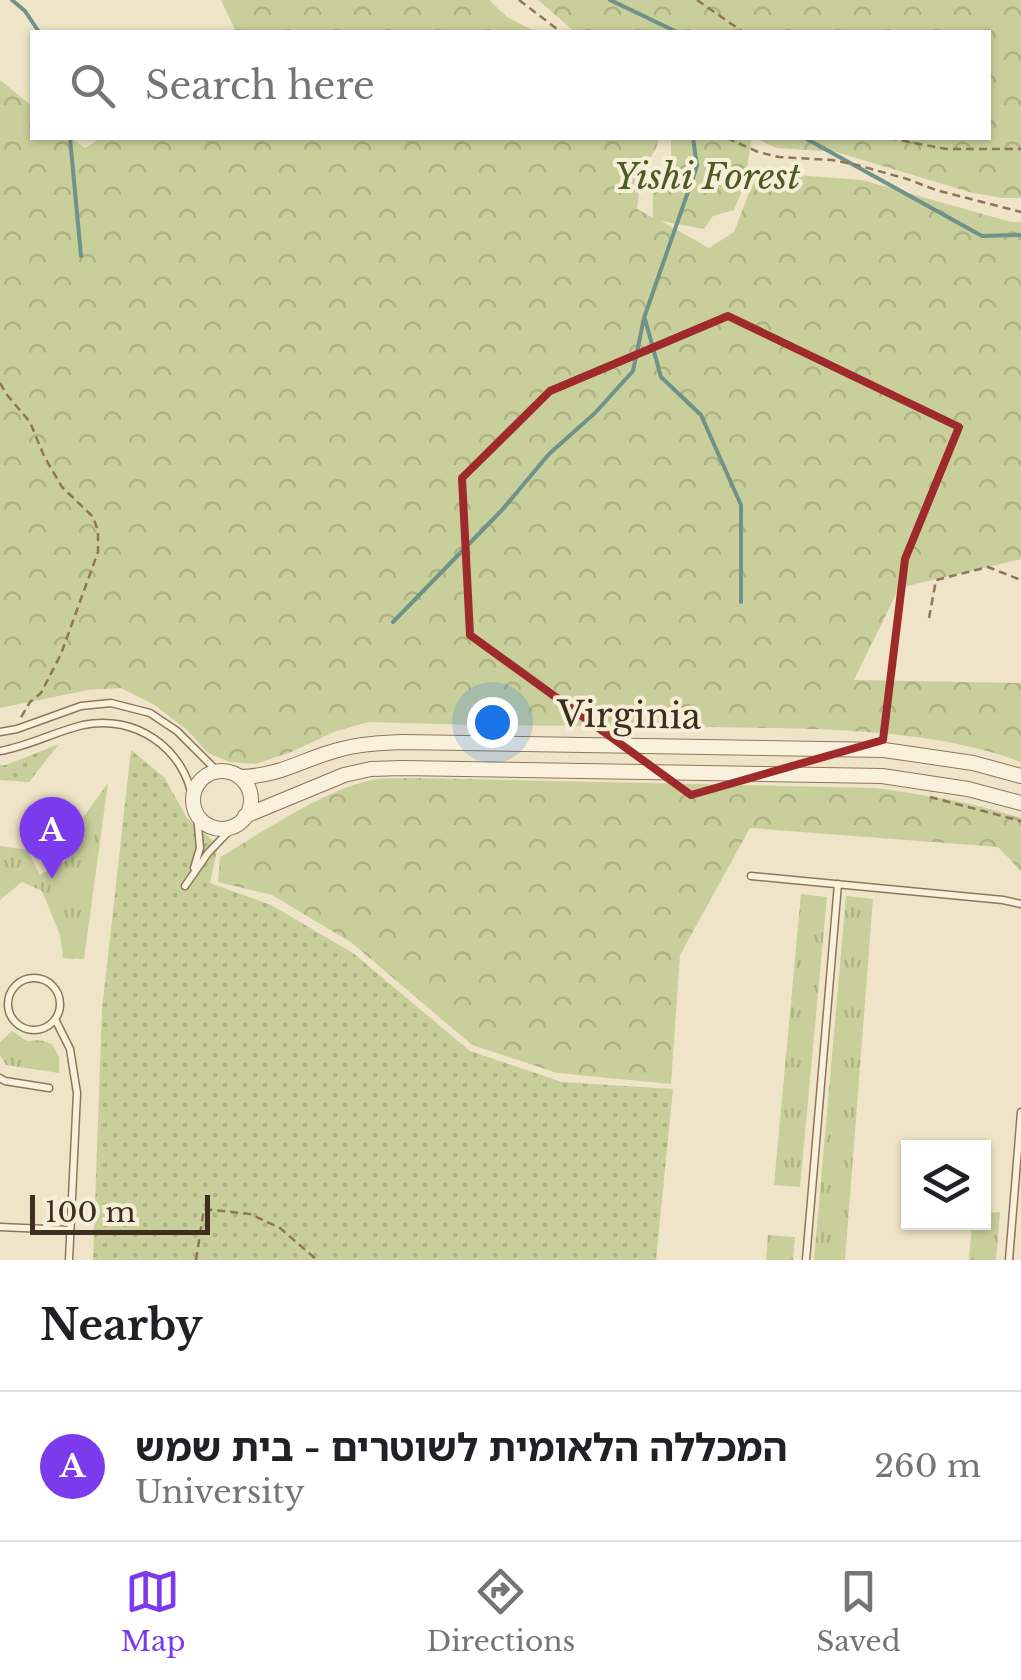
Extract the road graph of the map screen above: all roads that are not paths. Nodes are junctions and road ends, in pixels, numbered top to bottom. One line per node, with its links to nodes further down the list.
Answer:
1 (0, 732): 3 (lane)
2 (0, 752): 7 (lane)
3 (217, 772): 5 (street); 7 (street)
4 (1021, 776): 5 (street, Virginia)
5 (239, 777): 8 (street)
6 (1021, 803): 8 (street, Virginia)
7 (195, 808): 9 (street); 10 (lane)
8 (246, 816): 9 (street)
9 (232, 826): 10 (lane)
10 (191, 876): 13 (lane)
11 (751, 876): 12 (lane)
12 (838, 884): 14 (lane); 26 (lane)
13 (185, 886)
14 (1021, 904)
15 (0, 984): 16 (lane)
16 (10, 990): 17 (lane); 18 (lane)
17 (12, 1020): 18 (lane); 19 (lane)
18 (55, 1020): 24 (lane)
19 (0, 1027)
20 (0, 1078): 21 (lane)
21 (49, 1088)
22 (1021, 1112): 27 (lane)
23 (0, 1226): 24 (lane)
24 (70, 1230): 25 (lane)
25 (68, 1260)
26 (806, 1260)
27 (1008, 1260)

